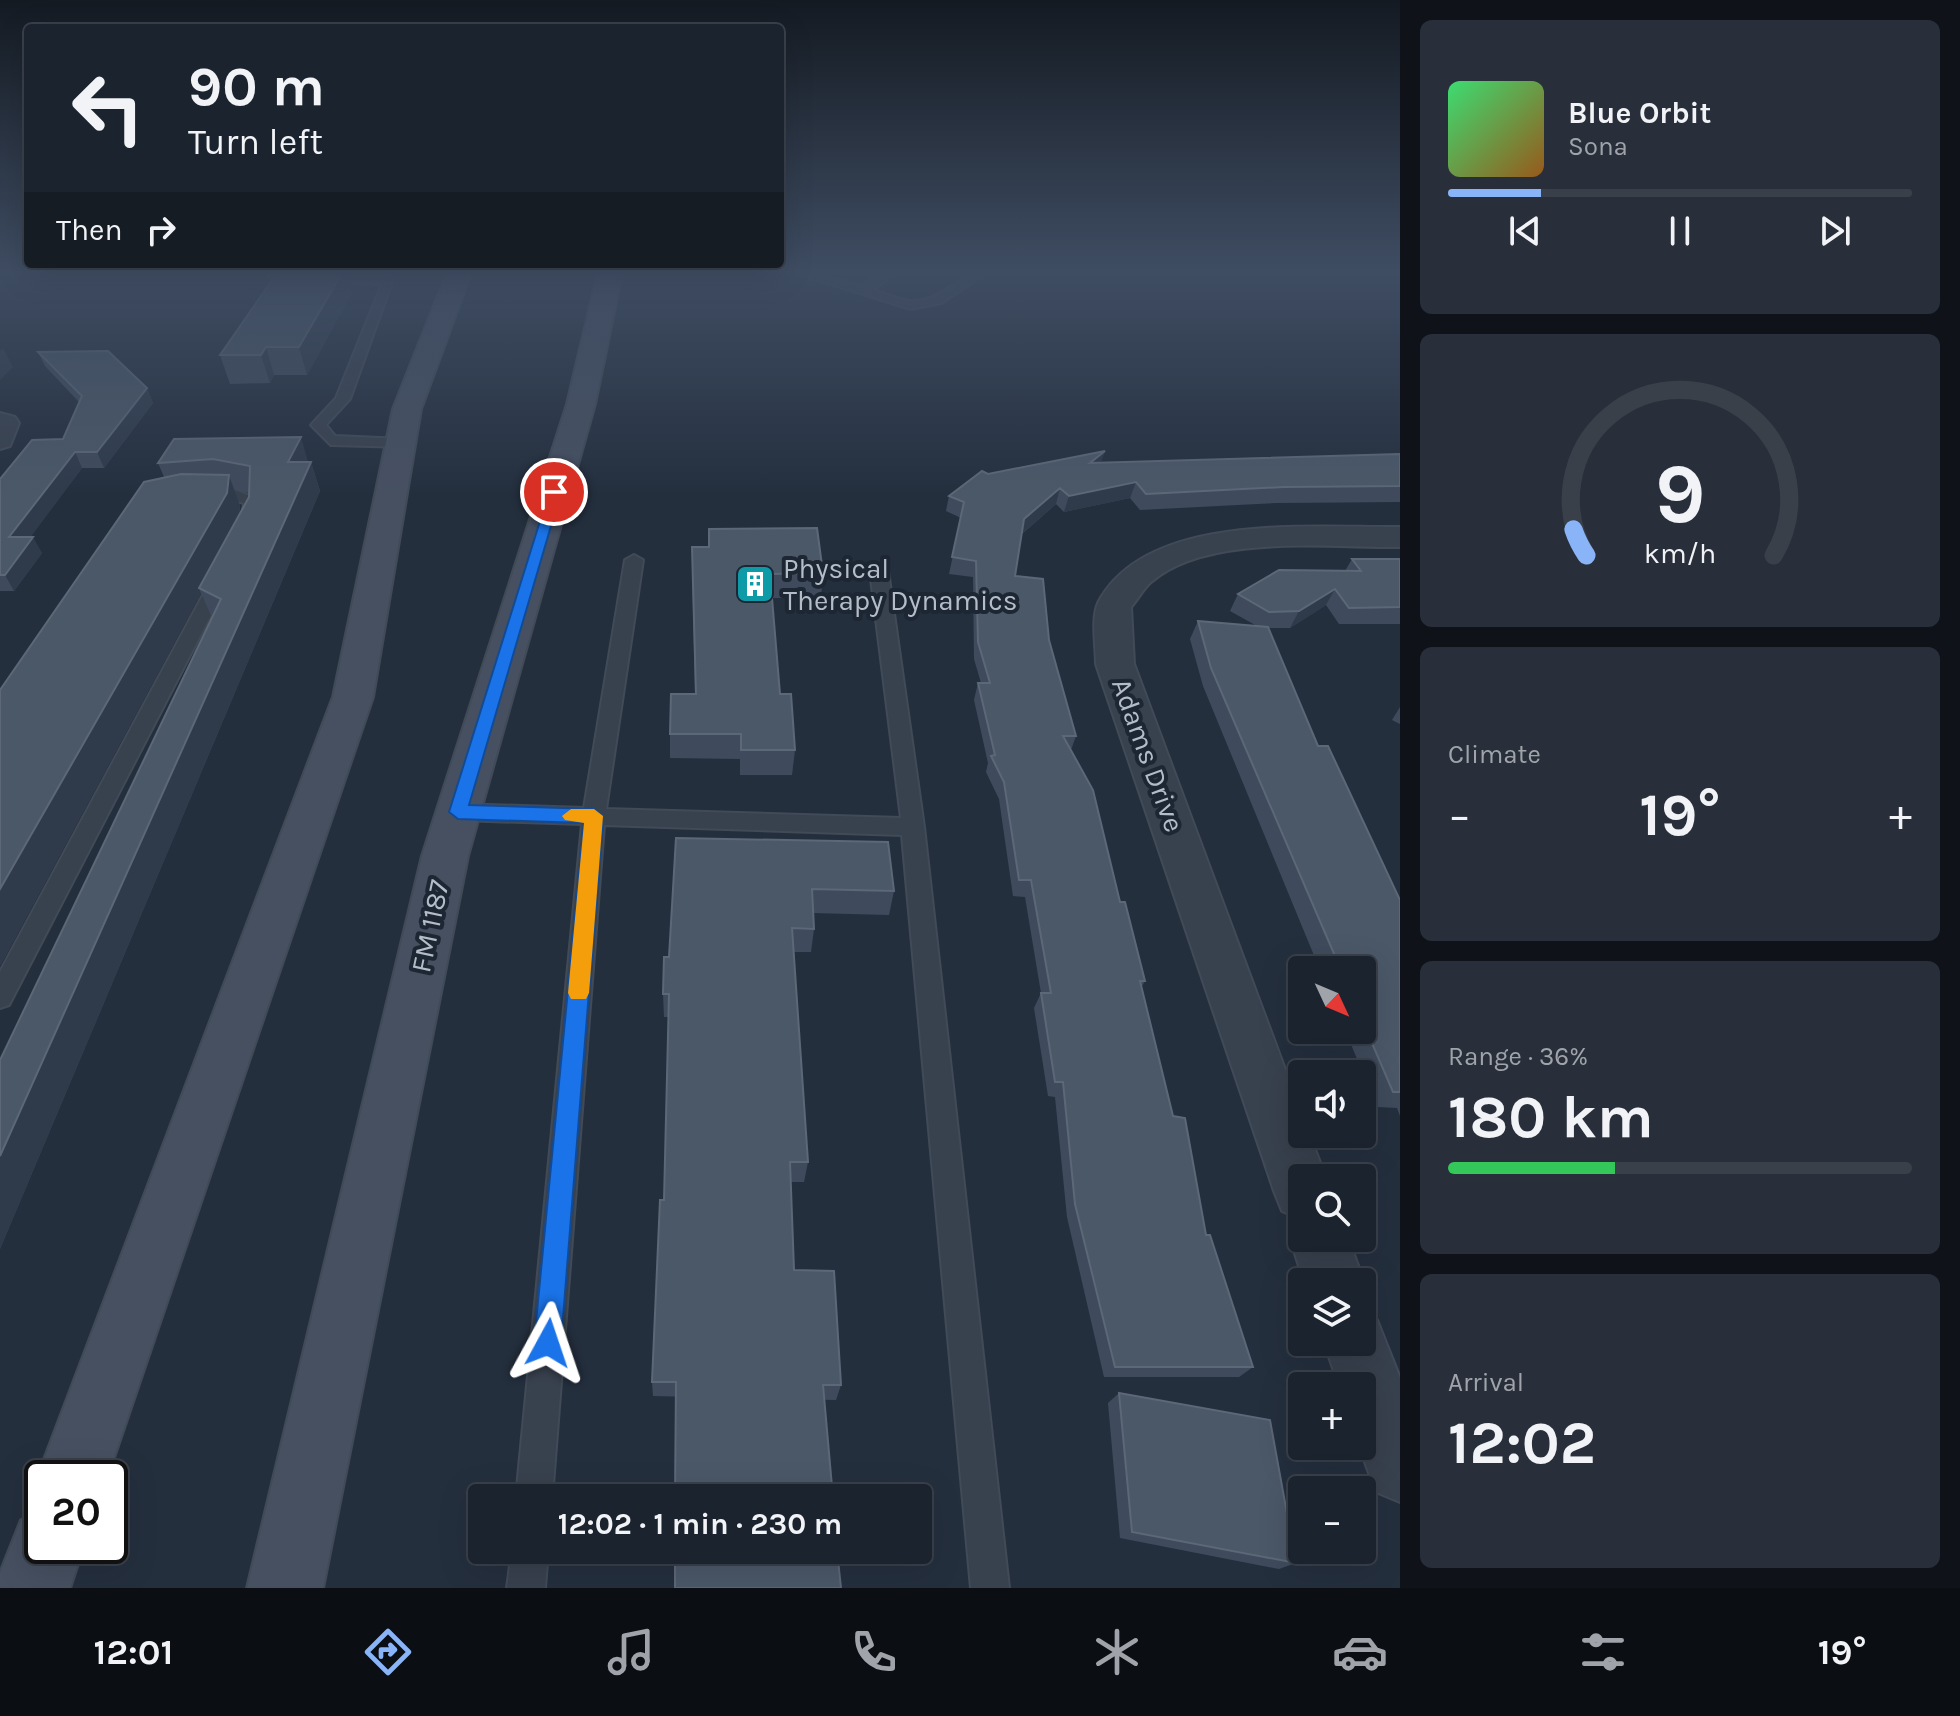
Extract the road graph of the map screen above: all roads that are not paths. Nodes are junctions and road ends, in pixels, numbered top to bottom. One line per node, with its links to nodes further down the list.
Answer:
1 (363, 347): 4 (lane)
2 (431, 347): 4 (main road)
3 (594, 347): 11 (main road, FM 1187 / FM 1187)
4 (403, 444): 17 (main road)
5 (193, 499): 7 (lane)
6 (1400, 537): 15 (street, Adams Drive)
7 (242, 539)
8 (634, 560): 12 (lane)
9 (227, 566): 14 (lane)
10 (879, 571): 13 (lane)
11 (458, 812): 12 (lane); 23 (main road, FM 1187 / FM 1187)
12 (594, 816): 13 (lane); 19 (lane)
13 (913, 827): 25 (lane)
14 (0, 997)
15 (1292, 1164)
16 (1360, 1356): 18 (street)
17 (78, 1460)
18 (1400, 1468)
19 (535, 1484)
20 (41, 1564): 22 (main road)
21 (529, 1564): 24 (lane)
22 (32, 1588)
23 (285, 1588)
24 (526, 1588)
25 (990, 1588)

